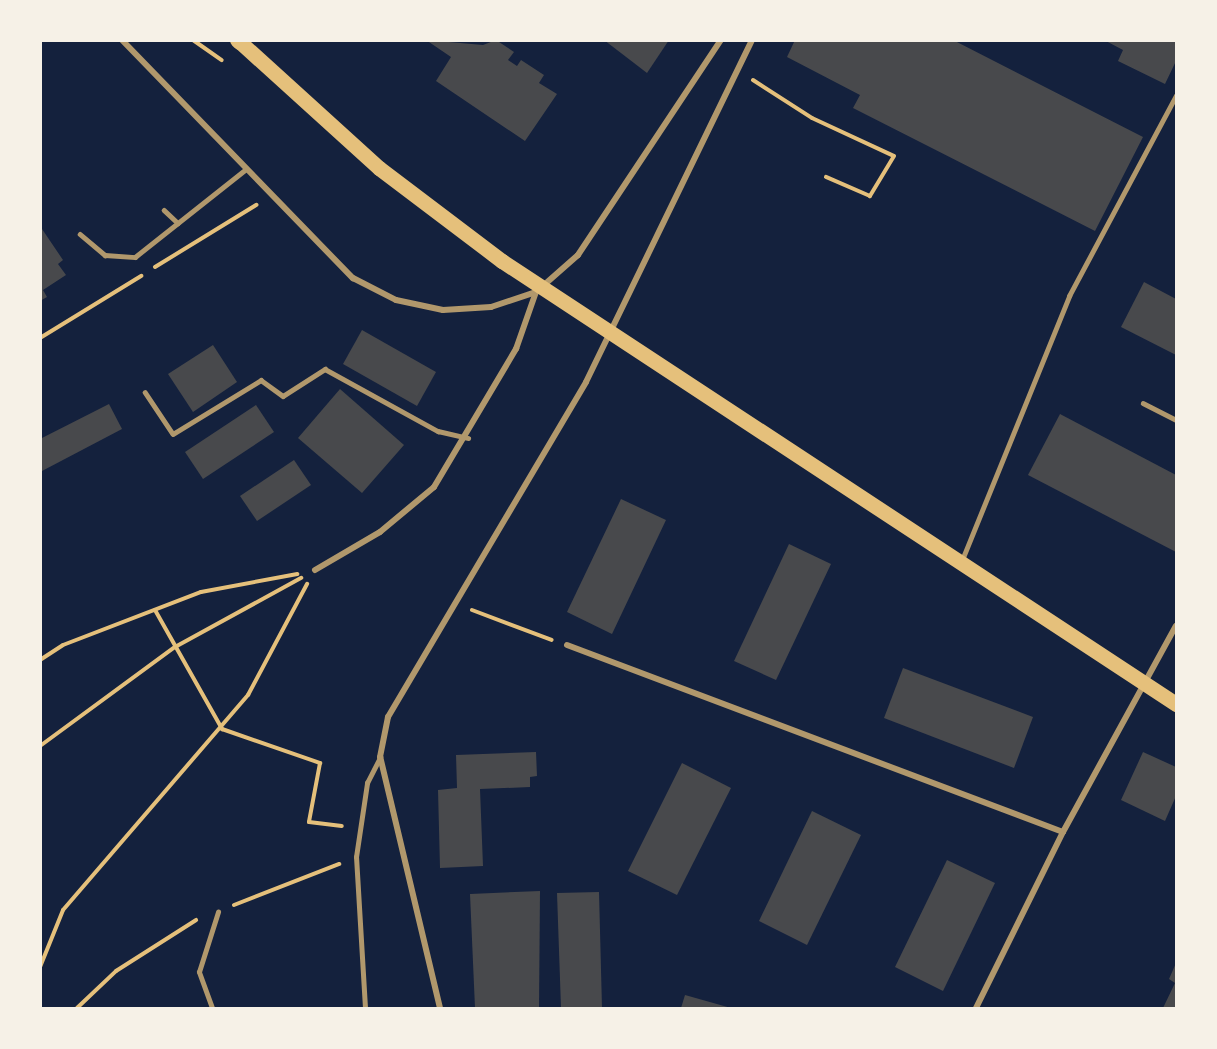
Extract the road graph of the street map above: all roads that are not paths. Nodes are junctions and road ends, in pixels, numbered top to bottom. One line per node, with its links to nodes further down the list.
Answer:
1 (122, 40): 6 (street)
2 (721, 40): 10 (street)
3 (752, 40): 21 (street)
4 (239, 41): 15 (main road)
5 (1176, 96): 15 (lane)
6 (246, 169): 8 (lane); 10 (street)
7 (164, 210): 8 (lane)
8 (178, 223): 9 (lane)
9 (80, 234)
10 (536, 292): 14 (street)
11 (145, 392): 14 (lane)
12 (1143, 403): 13 (lane)
13 (1176, 420)
14 (468, 438): 16 (street)
15 (958, 565): 19 (main road)
16 (315, 570)
17 (1176, 626): 19 (street)
18 (567, 645): 22 (street)
19 (1142, 684): 20 (main road); 22 (street)
20 (1176, 704)
21 (380, 757): 25 (lane); 26 (street)
22 (1063, 832): 27 (street)
23 (218, 912): 24 (lane)
24 (212, 1008)
25 (365, 1008)
26 (440, 1008)
27 (976, 1008)

